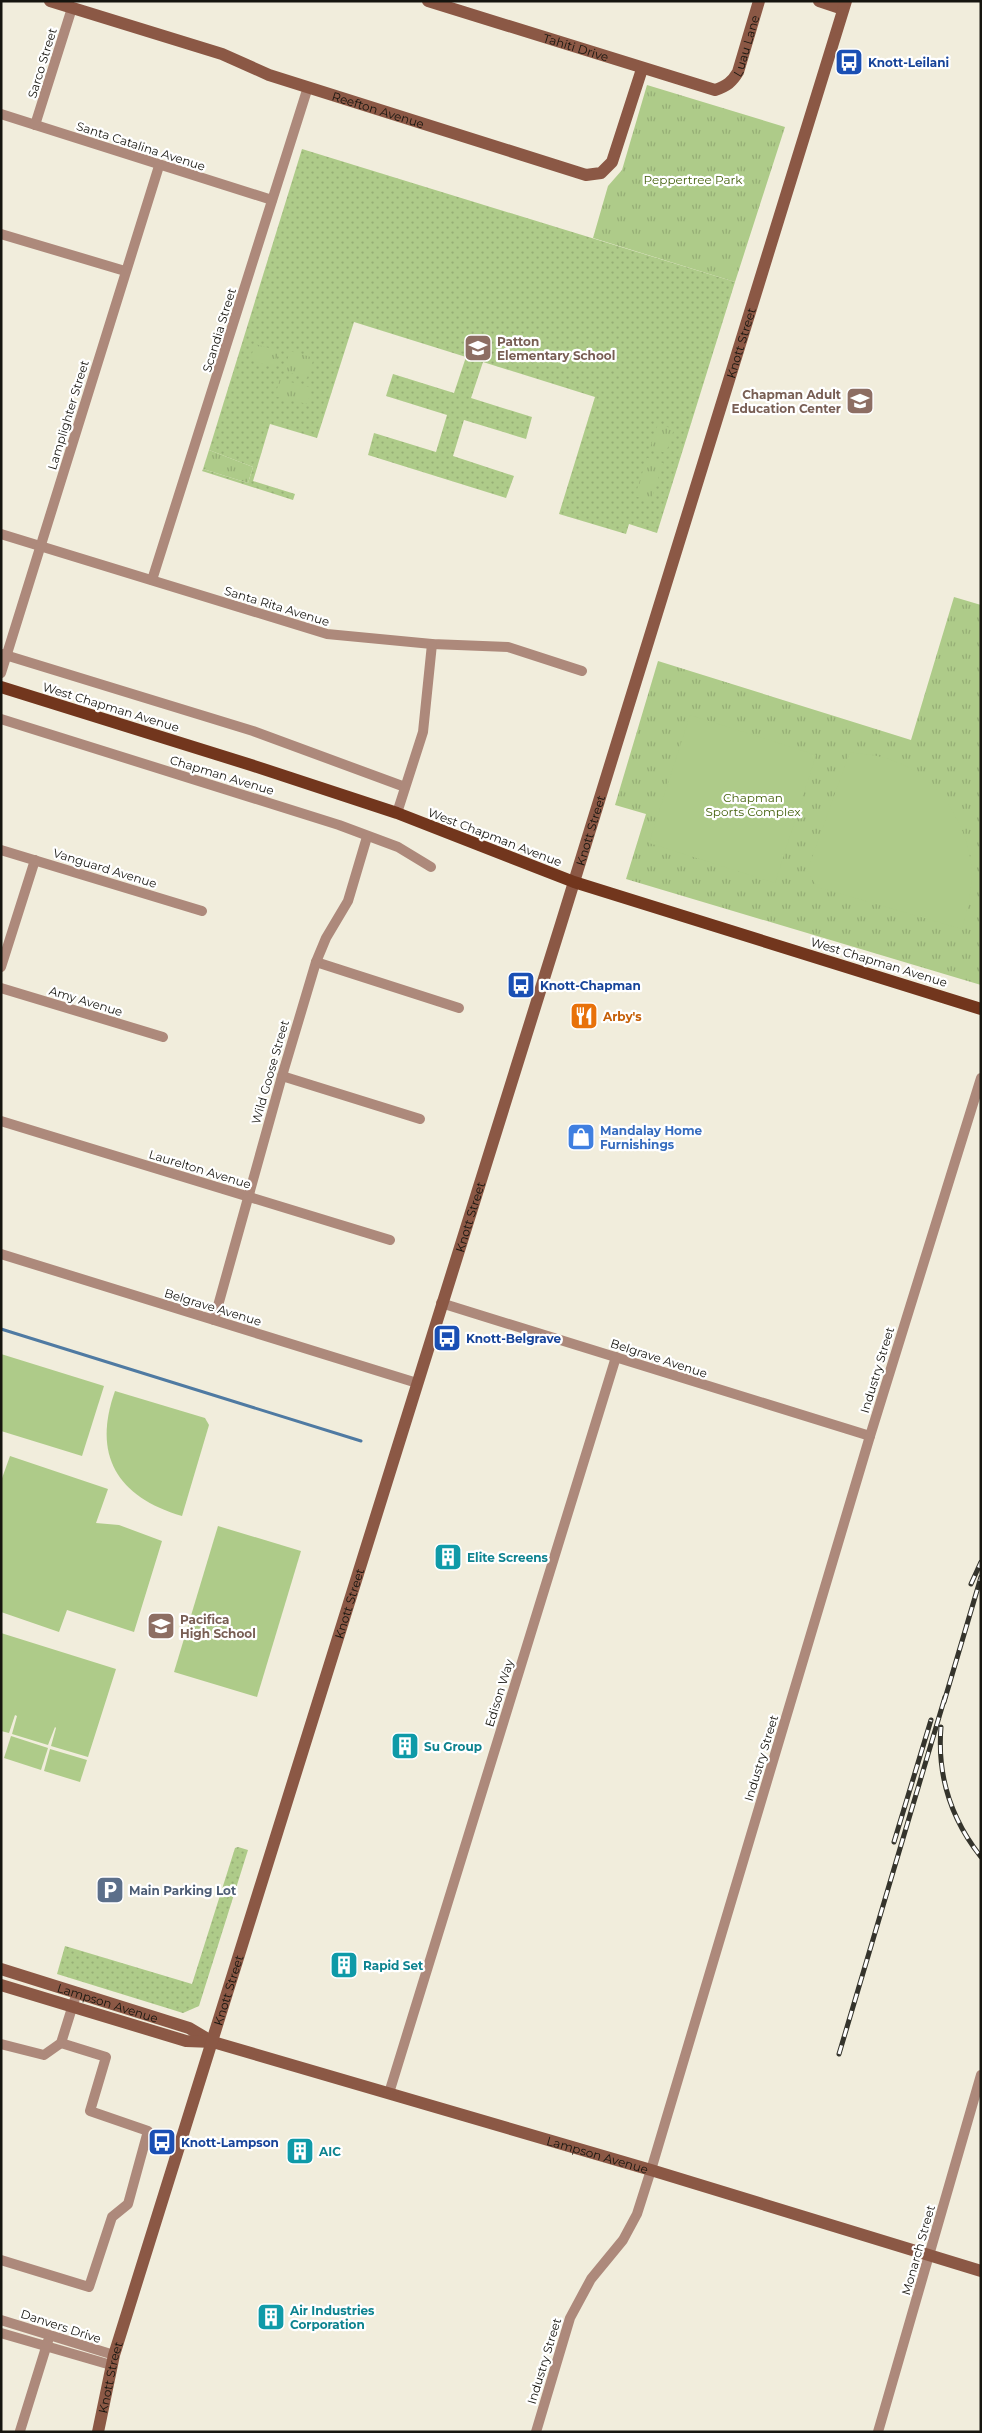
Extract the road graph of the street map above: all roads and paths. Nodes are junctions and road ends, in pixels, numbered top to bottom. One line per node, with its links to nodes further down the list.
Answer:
1 (50, 1): 6 (main road, Reefton Avenue)
2 (428, 1): 7 (main road, Tahiti Drive)
3 (759, 1): 9 (main road, Luau Lane)
4 (819, 1): 5 (main road)
5 (844, 5): 31 (main road, Knott Street)
6 (72, 8): 8 (main road, Reefton Avenue); 11 (street, Sarco Street)
7 (642, 68): 8 (main road, Reefton Avenue); 9 (main road, Tahiti Drive)
8 (308, 87): 13 (street, Scandia Street)
9 (724, 87)
10 (1, 114): 11 (street, Santa Catalina Avenue)
11 (36, 124): 12 (street, Santa Catalina Avenue)
12 (159, 166): 13 (street, Santa Catalina Avenue); 15 (street, Lamplighter Street)
13 (272, 200): 18 (street, Scandia Street)
14 (1, 234): 15 (street)
15 (125, 271): 17 (street, Lamplighter Street)
16 (1, 534): 17 (street, Santa Rita Avenue)
17 (40, 546): 18 (street, Santa Rita Avenue); 20 (street, Lamplighter Street)
18 (152, 580): 19 (street, Santa Rita Avenue)
19 (432, 644): 21 (street, Santa Rita Avenue); 25 (street)
20 (4, 655): 22 (street, Lamplighter Street); 25 (street)
21 (582, 671)
22 (1, 673)
23 (1, 687): 26 (main road, West Chapman Avenue)
24 (1, 719): 27 (street, Chapman Avenue)
25 (405, 787): 26 (street)
26 (397, 814): 31 (main road, West Chapman Avenue)
27 (368, 837): 30 (street, Chapman Avenue); 33 (street, Wild Goose Street)
28 (1, 850): 29 (street, Vanguard Avenue)
29 (35, 860): 32 (street, Vanguard Avenue); 34 (street)
30 (431, 867)
31 (574, 882): 37 (main road, West Chapman Avenue); 46 (main road, Knott Street)
32 (202, 911)
33 (316, 962): 36 (street); 39 (street, Wild Goose Street)
34 (1, 966)
35 (1, 988): 38 (street, Amy Avenue)
36 (459, 1008)
37 (981, 1009)
38 (163, 1037)
39 (282, 1076): 41 (street); 43 (street, Wild Goose Street)
40 (981, 1078): 50 (street, Industry Street)
41 (420, 1119)
42 (1, 1121): 43 (street, Laurelton Avenue)
43 (248, 1196): 44 (street, Laurelton Avenue); 47 (street, Wild Goose Street)
44 (390, 1240)
45 (1, 1254): 47 (street, Belgrave Avenue)
46 (441, 1303): 48 (street, Belgrave Avenue); 49 (main road, Knott Street)
47 (214, 1320): 49 (street, Belgrave Avenue)
48 (616, 1357): 50 (street, Belgrave Avenue); 59 (street, Edison Way)
49 (417, 1383): 55 (main road, Knott Street)
50 (870, 1436): 60 (street, Industry Street)
51 (1, 1969): 53 (main road, Lampson Avenue)
52 (1, 1985): 54 (main road, Lampson Avenue)
53 (77, 1992): 54 (street); 55 (main road, Lampson Avenue)
54 (72, 2006): 55 (main road, Lampson Avenue); 56 (street)
55 (213, 2042): 59 (main road, Lampson Avenue); 67 (main road, Knott Street)
56 (61, 2043): 57 (street); 62 (street)
57 (1, 2044)
58 (981, 2075): 61 (street, Monarch Street)
59 (389, 2093): 60 (main road, Lampson Avenue)
60 (651, 2170): 61 (main road, Lampson Avenue); 70 (street, Industry Street)
61 (930, 2255): 63 (main road, Lampson Avenue); 71 (street, Monarch Street)
62 (1, 2260)
63 (981, 2270)
64 (1, 2320): 66 (street, Danvers Drive)
65 (1, 2333): 66 (street, Danvers Drive)
66 (48, 2340): 67 (street, Danvers Drive); 68 (street)
67 (113, 2360): 69 (main road, Knott Street)
68 (20, 2432)
69 (98, 2432)
70 (536, 2432)
71 (878, 2432)

